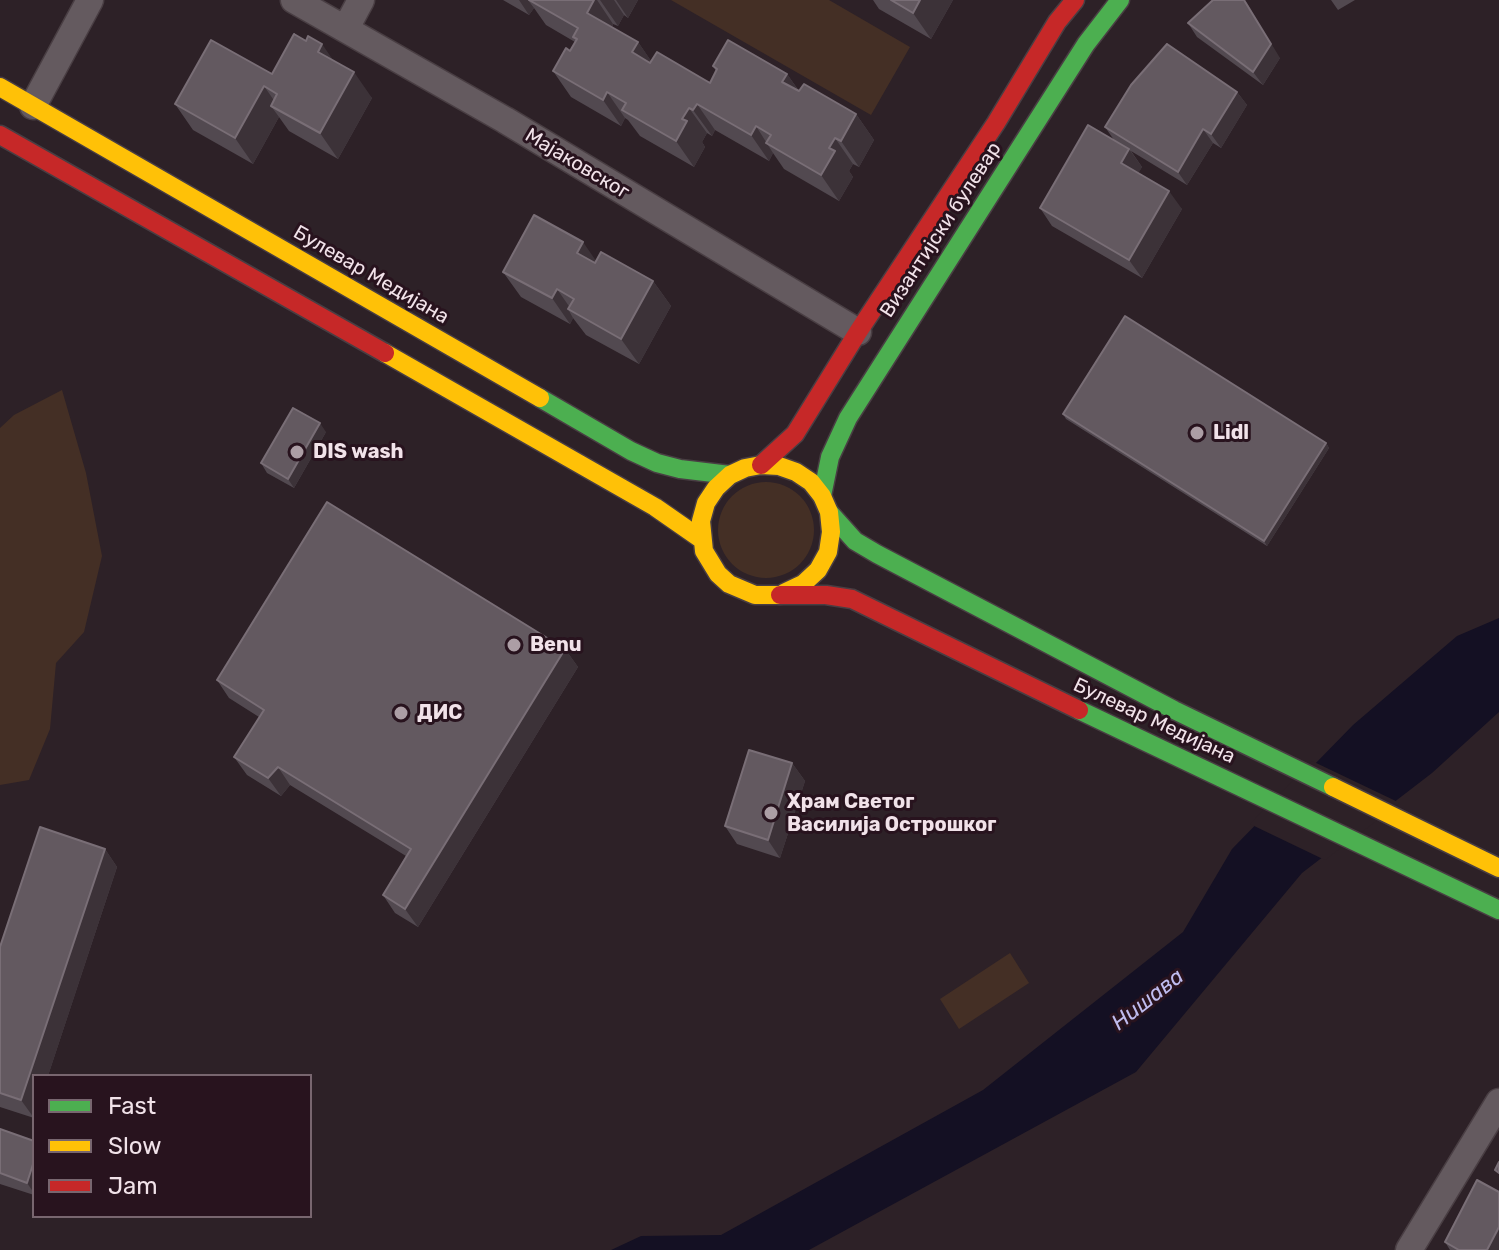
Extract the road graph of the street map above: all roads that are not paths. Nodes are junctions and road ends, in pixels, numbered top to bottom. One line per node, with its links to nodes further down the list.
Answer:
1 (90, 0): 8 (street)
2 (294, 0): 6 (street, Мајаковског)
3 (361, 0): 6 (street)
4 (1075, 0): 10 (main road, Византијски булевар)
5 (1120, 0): 13 (main road, Византијски булевар)
6 (346, 28): 10 (street, Мајаковског)
7 (0, 87): 8 (main road, Булевар Медијана)
8 (33, 106): 12 (main road, Булевар Медијана)
9 (0, 135): 14 (main road, Булевар Медијана)
10 (858, 332): 11 (main road, Византијски булевар)
11 (761, 465): 12 (main road, Булевар Медијана); 13 (main road, Булевар Медијана)
12 (730, 475): 14 (main road)
13 (826, 504): 15 (main road); 16 (main road, Булевар Медијана)
14 (701, 539): 15 (main road, Булевар Медијана)
15 (784, 593): 17 (main road, Булевар Медијана)
16 (1493, 865)
17 (1499, 910)
18 (1499, 1102): 19 (street)
19 (1409, 1250)

